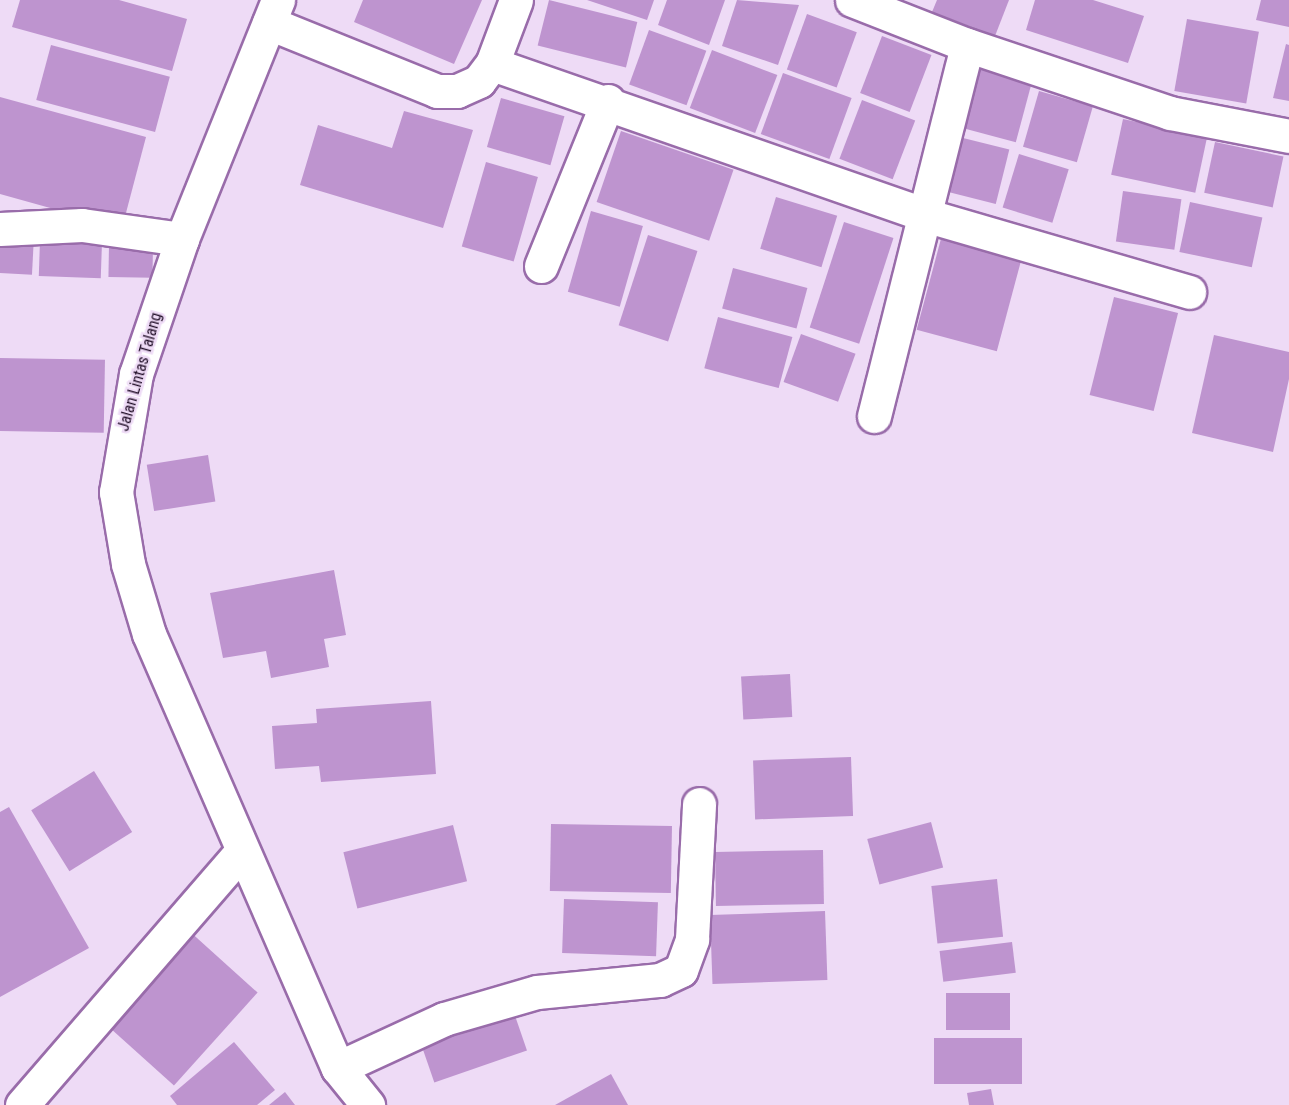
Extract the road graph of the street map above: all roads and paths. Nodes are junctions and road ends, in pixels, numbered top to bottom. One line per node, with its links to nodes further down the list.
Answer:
1 (516, 0): 5 (street)
2 (852, 0): 4 (street)
3 (274, 12): 5 (street); 10 (street, Jalan Lintas Talang)
4 (967, 45): 7 (street); 8 (street)
5 (492, 64): 6 (street)
6 (608, 101): 8 (street); 11 (street)
7 (1289, 136)
8 (928, 216): 12 (street); 13 (street)
9 (0, 229): 10 (street)
10 (182, 239): 15 (street, Jalan Lintas Talang)
11 (540, 266)
12 (1189, 292)
13 (874, 416)
14 (699, 804): 16 (street)
15 (241, 852): 16 (street, Jalan Lintas Talang); 17 (street)
16 (338, 1068): 18 (street, Jalan Lintas Talang)
17 (22, 1105)
18 (368, 1105)

